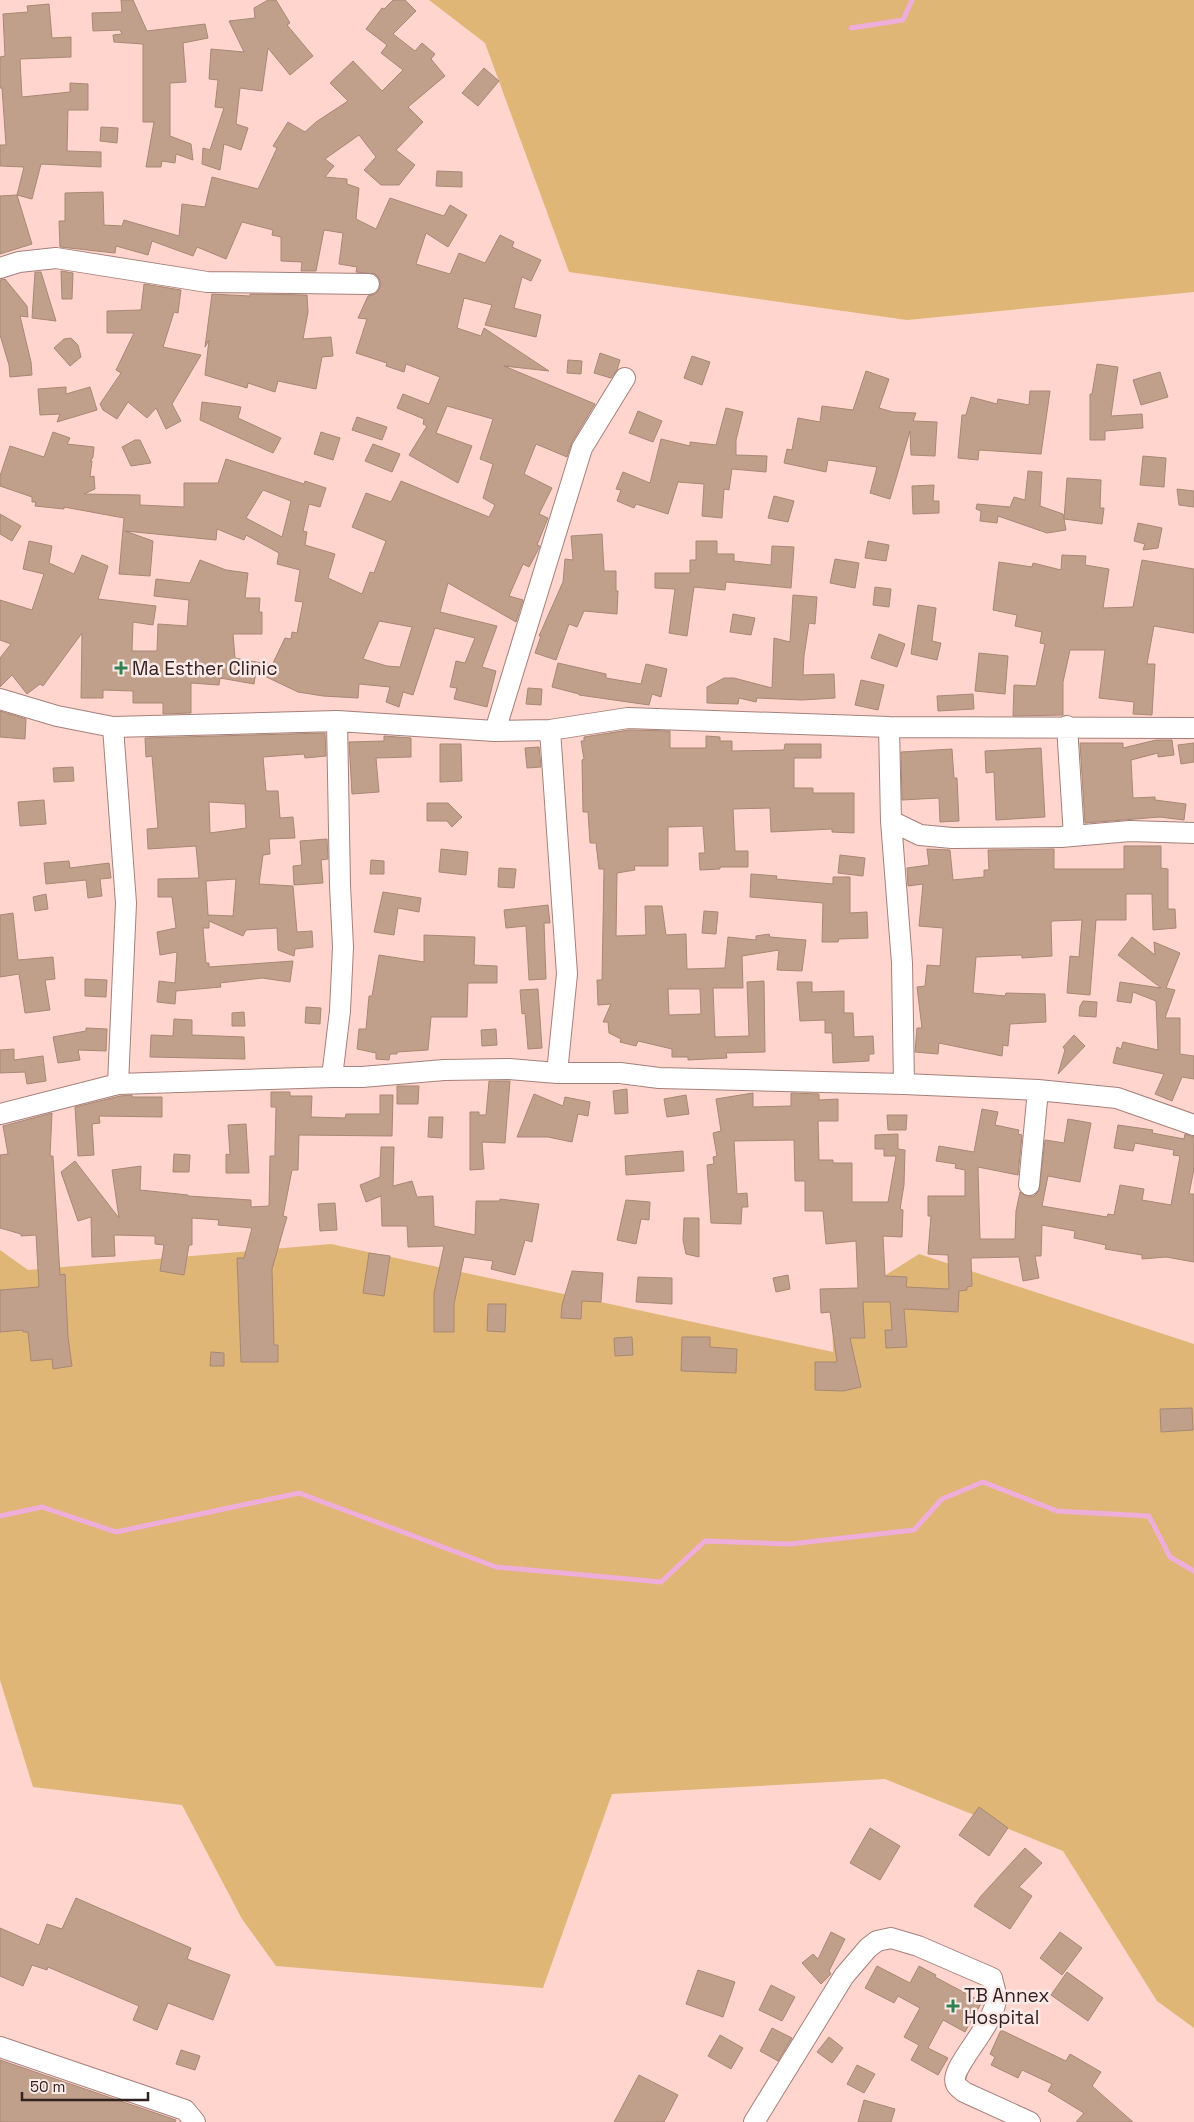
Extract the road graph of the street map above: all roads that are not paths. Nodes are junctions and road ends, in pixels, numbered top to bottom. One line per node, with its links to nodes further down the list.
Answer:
1 (0, 268): 2 (street)
2 (369, 284)
3 (625, 378): 11 (street)
4 (0, 699): 6 (street)
5 (337, 722): 6 (street); 11 (street); 16 (street)
6 (112, 726): 17 (street)
7 (1067, 726): 8 (street); 9 (street); 14 (street)
8 (889, 727): 10 (street); 12 (street)
9 (1194, 728)
10 (550, 730): 11 (street); 15 (street)
11 (494, 731)
12 (891, 821): 14 (street); 18 (street)
13 (1194, 833): 14 (street)
14 (1074, 836)
15 (557, 1073): 16 (street); 18 (street)
16 (332, 1076): 17 (street)
17 (118, 1084): 20 (street)
18 (904, 1084): 19 (street)
19 (1038, 1090): 21 (street); 22 (street)
20 (0, 1114)
21 (1194, 1125)
22 (1029, 1184)
23 (0, 2047): 24 (street)
24 (195, 2122)
25 (754, 2122): 26 (street)
26 (1030, 2122)

